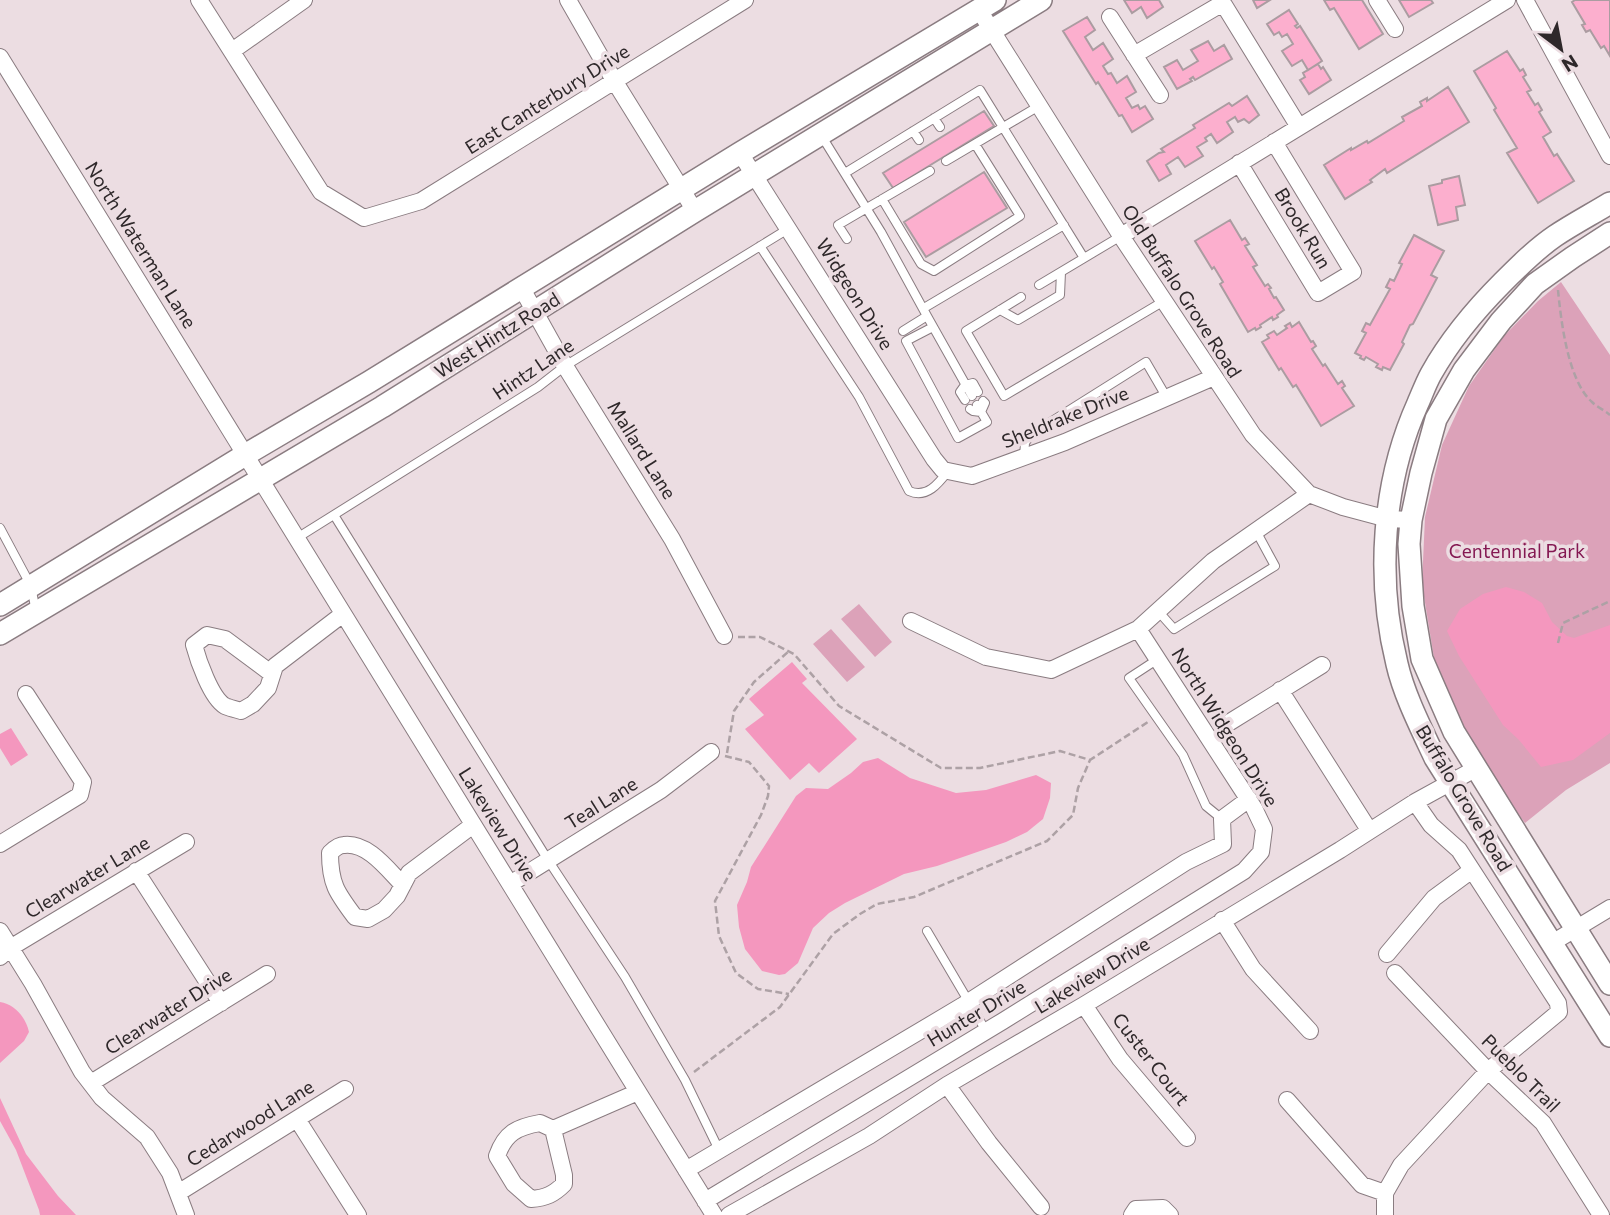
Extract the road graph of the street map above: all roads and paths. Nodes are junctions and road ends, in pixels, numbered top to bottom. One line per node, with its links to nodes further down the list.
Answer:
1 (199, 0): 14 (street)
2 (304, 0): 14 (street)
3 (568, 0): 17 (street)
4 (745, 0): 17 (street, East Canterbury Drive)
5 (1041, 0): 13 (main road, West Hintz Road)
6 (1377, 0): 12 (street)
7 (1507, 0): 25 (street)
8 (1525, 0): 37 (street)
9 (1222, 1): 15 (street); 25 (street)
10 (987, 5): 13 (street, Old Buffalo Grove Road); 34 (main road, West Hintz Road)
11 (1110, 17): 15 (street)
12 (1395, 29)
13 (991, 30): 20 (street, Old Buffalo Grove Road); 28 (main road, West Hintz Road)
14 (232, 51): 17 (street, East Canterbury Drive)
15 (1134, 55): 18 (street)
16 (0, 57): 74 (street, North Waterman Lane)
17 (615, 82): 45 (street)
18 (1160, 95)
19 (956, 105): 21 (lane); 22 (lane); 24 (lane)
20 (1039, 106): 24 (lane); 53 (street, Old Buffalo Grove Road)
21 (961, 113)
22 (934, 118): 23 (lane); 26 (lane)
23 (940, 127)
24 (1004, 127): 31 (lane); 50 (lane)
25 (1299, 127): 30 (street)
26 (913, 131): 29 (lane); 32 (lane)
27 (972, 132): 31 (lane)
28 (821, 135): 42 (lane); 43 (main road, West Hintz Road)
29 (919, 140)
30 (1275, 142): 39 (street); 39 (street, Brook Run)
31 (977, 143): 36 (lane); 46 (lane)
32 (891, 145): 35 (lane); 42 (lane)
33 (952, 145): 36 (lane)
34 (740, 153): 43 (street, Widgeon Drive); 45 (main road, West Hintz Road)
35 (896, 153)
36 (957, 154): 38 (lane)
37 (1610, 156)
38 (946, 162)
39 (1239, 163): 53 (street)
40 (930, 171): 44 (lane)
41 (908, 172): 44 (lane)
42 (845, 173): 48 (lane)
43 (754, 175): 49 (main road, West Hintz Road); 51 (street, Widgeon Drive)
44 (914, 181): 46 (lane)
45 (682, 190): 49 (street); 59 (main road, West Hintz Road)
46 (882, 199): 48 (lane)
47 (1610, 203): 80 (main road, Buffalo Grove Road)
48 (867, 207): 54 (lane); 65 (lane)
49 (695, 211): 64 (main road, West Hintz Road)
50 (1063, 225): 56 (lane); 65 (lane)
51 (788, 229): 55 (lane, Hintz Lane); 76 (street, Widgeon Drive)
52 (1610, 233): 81 (main road, Buffalo Grove Road)
53 (1121, 236): 56 (lane); 62 (street, Old Buffalo Grove Road)
54 (847, 239)
55 (760, 246): 68 (lane, Hintz Lane); 76 (lane)
56 (1084, 258): 57 (lane)
57 (1061, 272): 58 (lane); 63 (lane)
58 (1039, 285)
59 (521, 287): 64 (street, Mallard Lane); 74 (main road, West Hintz Road)
60 (1558, 290): 73 (path)
61 (1021, 297): 63 (lane)
62 (1164, 301): 63 (lane); 69 (street, Old Buffalo Grove Road)
63 (1000, 310)
64 (533, 312): 68 (street, Mallard Lane); 77 (main road, West Hintz Road)
65 (926, 312): 66 (lane); 67 (lane)
66 (933, 327): 67 (lane); 70 (lane)
67 (906, 341): 72 (lane)
68 (565, 366): 79 (lane, Hintz Lane); 94 (street, Mallard Lane)
69 (1214, 377): 71 (street, Sheldrake Drive); 78 (street, Old Buffalo Grove Road)
70 (965, 385): 70 (lane)
71 (1167, 398): 75 (street, Sheldrake Drive); 75 (lane)
72 (978, 407)
73 (1610, 415)
74 (246, 455): 77 (street, Lakeview Drive); 85 (main road, West Hintz Road)
75 (1024, 457): 76 (street, Sheldrake Drive)
76 (948, 470)
77 (260, 478): 84 (street, Lakeview Drive); 89 (main road, West Hintz Road)
78 (1309, 494): 80 (street, Old Buffalo Grove Road); 83 (street)
79 (334, 515): 84 (lane, Hintz Lane); 116 (lane)
80 (1388, 519): 81 (street, Old Buffalo Grove Road); 107 (main road, Buffalo Grove Road)
81 (1411, 520): 106 (main road, Buffalo Grove Road)
82 (0, 528): 85 (lane)
83 (1256, 531): 88 (street); 88 (lane)
84 (297, 538): 90 (street, Lakeview Drive)
85 (31, 586): 87 (main road, West Hintz Road); 89 (lane)
86 (1610, 601): 95 (path)
87 (0, 605)
88 (1158, 611): 92 (street)
89 (36, 612): 93 (main road, West Hintz Road)
90 (344, 614): 99 (street); 111 (street, Lakeview Drive)
91 (911, 621): 92 (street)
92 (1138, 629): 97 (street, North Widgeon Drive)
93 (0, 634)
94 (724, 636): 96 (path)
95 (1558, 643)
96 (788, 652): 104 (path); 105 (path)
97 (1158, 659): 102 (lane); 108 (street, North Widgeon Drive)
98 (1322, 665): 100 (street)
99 (272, 674): 99 (street)
100 (1280, 690): 103 (street); 112 (street)
101 (26, 694): 114 (street)
102 (1156, 717): 105 (path); 110 (lane)
103 (1230, 722)
104 (718, 754): 116 (street, Teal Lane); 132 (path)
105 (1090, 760): 132 (path)
106 (1475, 768): 107 (street, Lakeview Drive); 123 (main road, Buffalo Grove Road)
107 (1451, 782): 109 (street, Lakeview Drive); 126 (main road, Buffalo Grove Road)
108 (1249, 799): 110 (street); 115 (street, North Widgeon Drive)
109 (1415, 802): 112 (street, Lakeview Drive); 117 (street)
110 (1222, 819): 133 (street)
111 (473, 825): 119 (street, Lakeview Drive); 120 (street)
112 (1369, 830): 122 (street, Lakeview Drive)
113 (186, 842): 118 (street, Clearwater Lane)
114 (0, 844)
115 (1261, 852): 136 (street, Hunter Drive)
116 (548, 860): 119 (street, Teal Lane); 140 (lane)
117 (1472, 870): 128 (street); 139 (street)
118 (136, 872): 127 (street, Clearwater Lane); 134 (street)
119 (510, 884): 144 (street, Lakeview Drive)
120 (403, 885): 120 (street)
121 (1610, 908): 123 (street)
122 (1222, 920): 135 (street, Lakeview Drive); 137 (street)
123 (1576, 929): 126 (street); 131 (main road, Buffalo Grove Road)
124 (927, 931): 133 (lane)
125 (0, 932): 127 (street)
126 (1552, 943): 138 (main road, Buffalo Grove Road)
127 (5, 952): 141 (street)
128 (1387, 954)
129 (1395, 973): 139 (street, Pueblo Trail)
130 (267, 974): 134 (street, Clearwater Drive)
131 (1610, 984)
132 (789, 994): 140 (path)
133 (969, 1002): 136 (lane); 149 (street)
134 (221, 1003): 141 (street, Clearwater Drive)
135 (1084, 1005): 142 (street, Lakeview Drive); 148 (street, Custer Court)
136 (986, 1031): 153 (street, Hunter Drive)
137 (1310, 1031)
138 (1610, 1036)
139 (1488, 1071): 152 (street); 162 (street, Pueblo Trail)
140 (685, 1080): 149 (lane)
141 (91, 1083): 151 (street)
142 (947, 1085): 154 (street); 158 (street, Lakeview Drive)
143 (345, 1090): 146 (street, Cedarwood Lane)
144 (638, 1092): 147 (street); 150 (street, Lakeview Drive)
145 (1287, 1100): 152 (street)
146 (297, 1119): 151 (street, Cedarwood Lane); 156 (street)
147 (553, 1129): 147 (street)
148 (1187, 1138)
149 (719, 1150): 150 (street)
150 (687, 1170): 153 (street, Lakeview Drive)
151 (177, 1193): 155 (street)
152 (1385, 1193): 161 (street)
153 (705, 1201): 157 (street, Lakeview Drive)
154 (1041, 1207)
155 (186, 1215)
156 (358, 1215)
157 (714, 1215)
158 (729, 1215)
159 (1132, 1215): 160 (street)
160 (1170, 1215)
161 (1385, 1215)
162 (1601, 1215)

